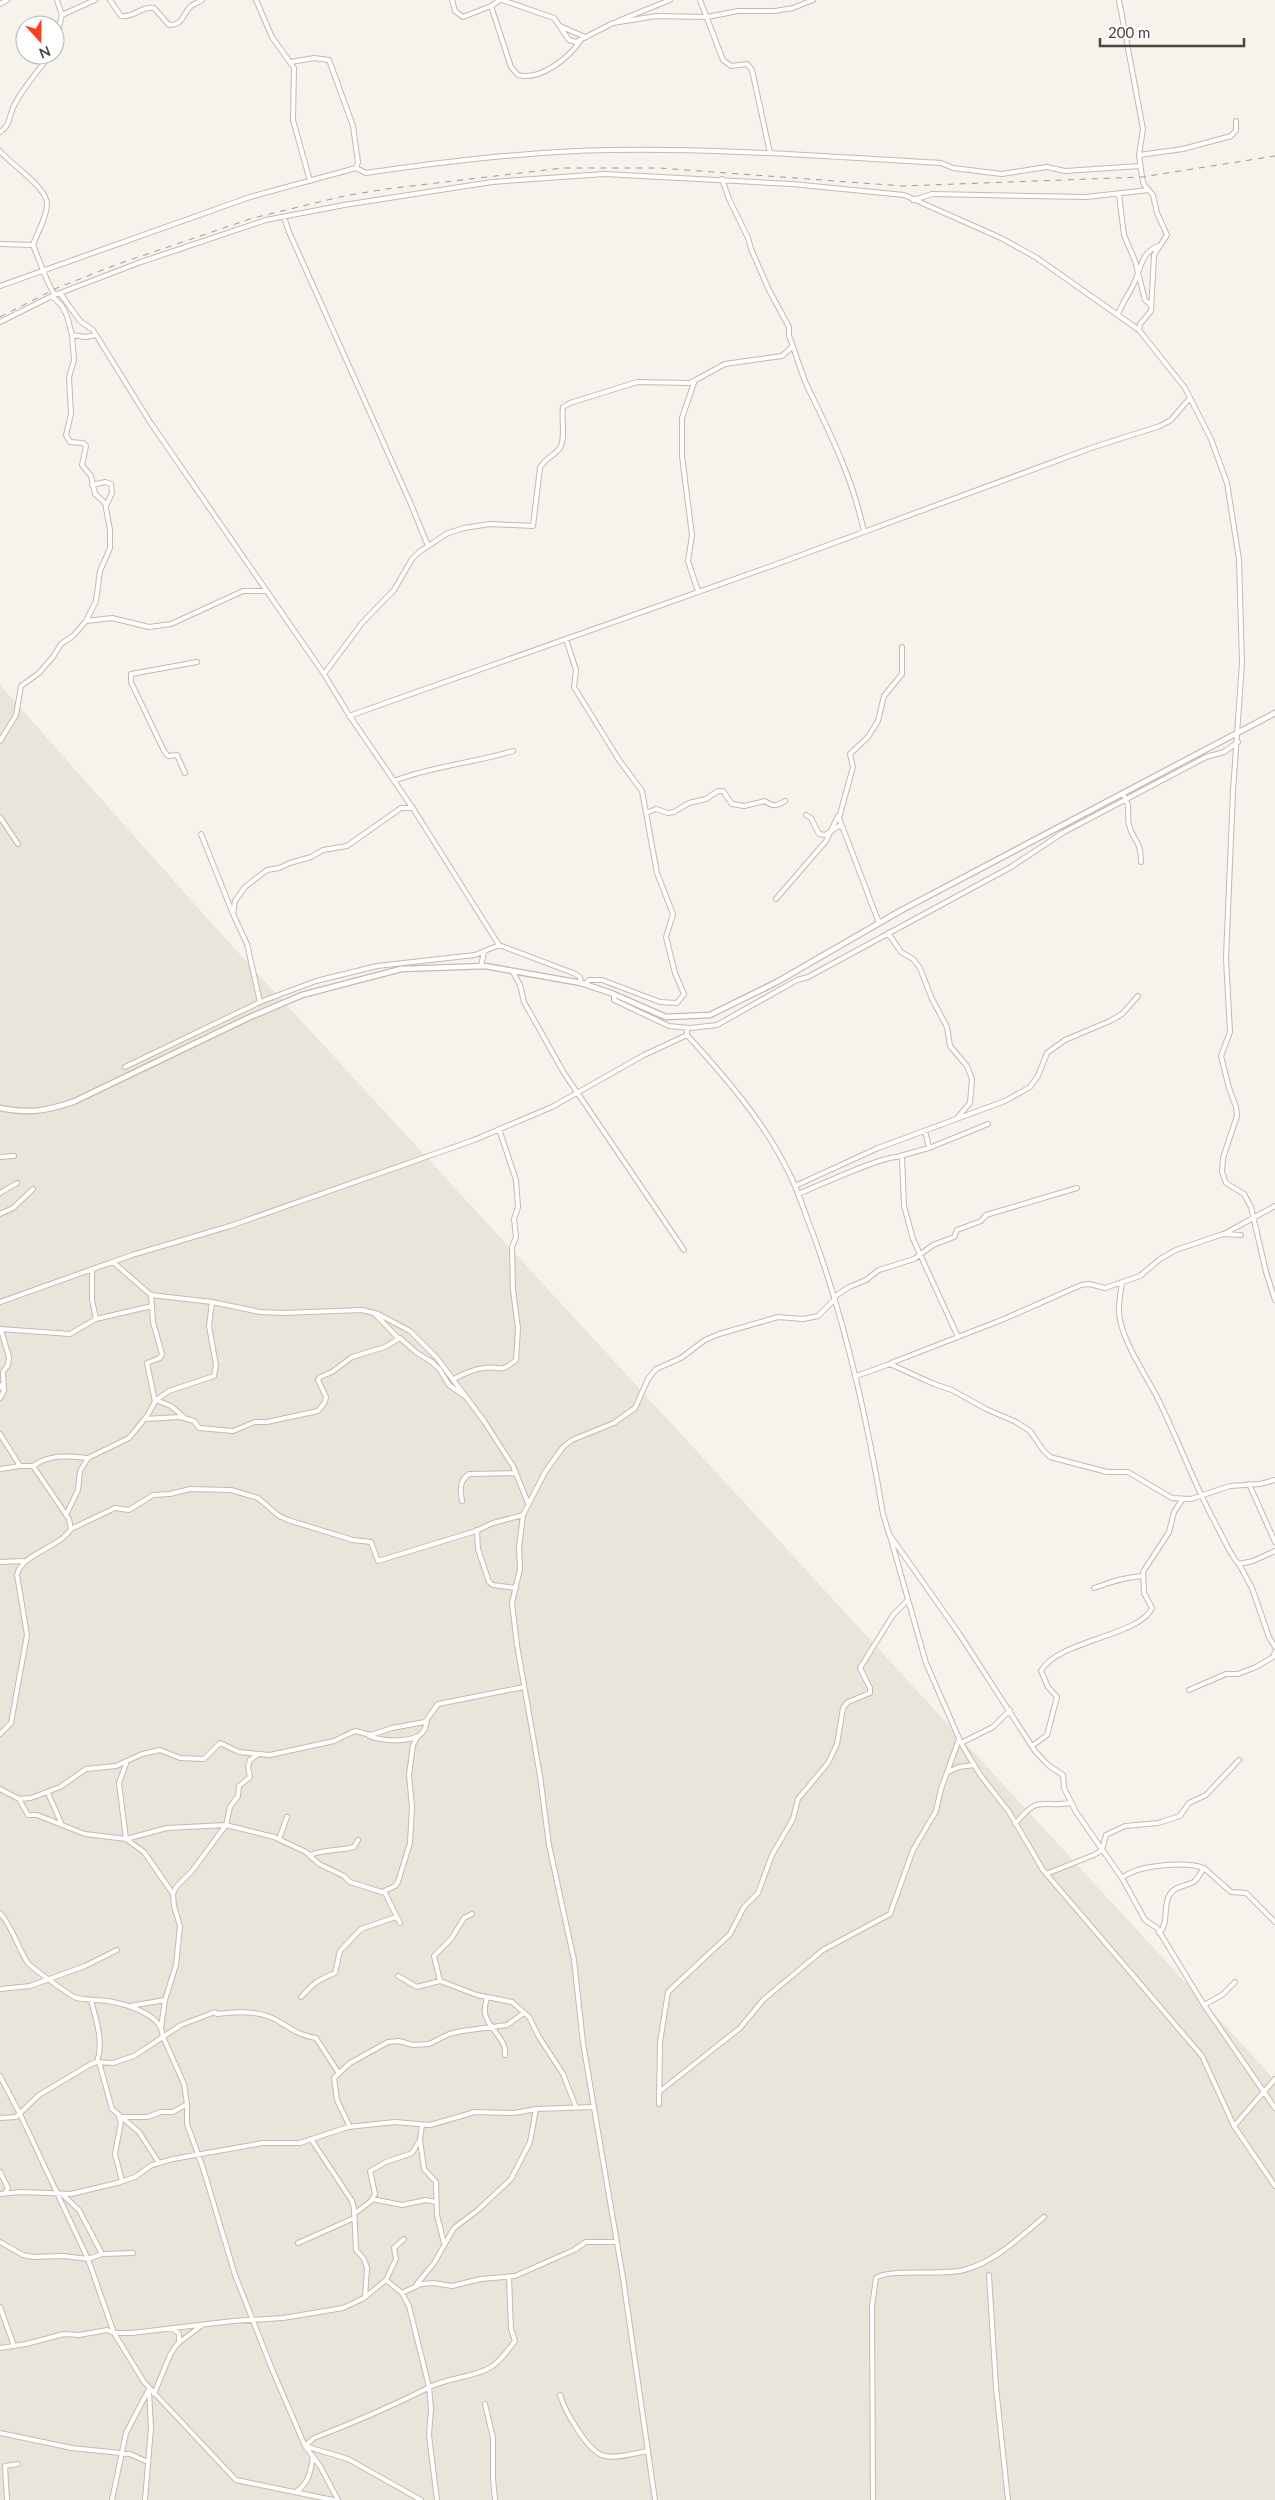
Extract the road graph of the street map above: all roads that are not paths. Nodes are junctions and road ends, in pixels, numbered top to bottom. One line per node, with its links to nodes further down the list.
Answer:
1 (7, 0): 15 (street)
2 (57, 0): 18 (street)
3 (100, 0): 14 (street)
4 (110, 0): 17 (street)
5 (148, 0): 17 (street)
6 (202, 0): 17 (street)
7 (256, 0): 24 (street)
8 (452, 0): 16 (street)
9 (501, 0): 16 (street); 21 (street)
10 (670, 0): 20 (street)
11 (700, 0): 19 (street)
12 (813, 0): 19 (street)
13 (1119, 0): 30 (street)
14 (94, 1): 18 (street)
15 (0, 4)
16 (491, 6): 23 (street)
17 (149, 7)
18 (62, 15)
19 (707, 17): 20 (street); 29 (street)
20 (613, 23): 22 (street)
21 (560, 26): 22 (street); 23 (street)
22 (585, 37): 23 (street)
23 (580, 40)
24 (291, 62): 32 (street); 34 (street)
25 (42, 65): 27 (street)
26 (1236, 121): 30 (street)
27 (0, 132)
28 (0, 151): 40 (street)
29 (770, 153): 31 (street); 32 (street)
30 (1139, 155): 31 (street)
31 (1140, 166): 35 (street)
32 (356, 168): 34 (street)
33 (722, 179): 37 (street); 38 (street); 53 (street)
34 (310, 181): 42 (street)
35 (1149, 190): 36 (street); 41 (street)
36 (1119, 195): 37 (street); 43 (street)
37 (913, 200): 48 (street)
38 (284, 217): 45 (street); 59 (street)
39 (0, 244): 40 (street)
40 (33, 245): 42 (street)
41 (1159, 246): 43 (street); 47 (street)
42 (45, 270): 44 (street); 46 (street)
43 (1138, 271): 47 (street); 48 (street)
44 (0, 286)
45 (60, 293): 46 (street); 52 (street)
46 (54, 296): 49 (street); 51 (street)
47 (1151, 305): 50 (street)
48 (1118, 314): 50 (street)
49 (0, 322)
50 (1139, 330): 55 (street)
51 (72, 335): 52 (street); 56 (street)
52 (96, 335): 60 (street)
53 (793, 346): 54 (street); 58 (street)
54 (695, 380): 59 (street); 61 (street)
55 (1190, 399): 58 (street); 69 (street)
56 (92, 485): 57 (street); 57 (street)
57 (106, 506): 62 (street)
58 (864, 532): 61 (street)
59 (428, 546): 66 (street)
60 (267, 591): 62 (street); 66 (street)
61 (698, 591): 63 (street)
62 (86, 621): 70 (street)
63 (566, 638): 68 (street); 79 (street)
64 (902, 647): 80 (street)
65 (197, 662): 73 (street)
66 (324, 674): 68 (street)
67 (1275, 713): 69 (street)
68 (349, 716): 74 (street)
69 (1238, 733): 71 (street); 75 (street)
70 (0, 741)
71 (1238, 742): 76 (street); 121 (street)
72 (513, 751): 74 (street)
73 (185, 773)
74 (394, 781): 78 (street)
75 (1123, 794): 76 (street); 90 (street)
76 (1127, 800): 87 (street); 91 (street)
77 (785, 801): 79 (street)
78 (413, 808): 89 (street); 92 (street)
79 (646, 813): 96 (street)
80 (838, 814): 83 (street); 84 (street)
81 (806, 815): 84 (street)
82 (0, 817): 86 (street)
83 (842, 828): 84 (street); 90 (street)
84 (834, 829): 88 (street)
85 (201, 834): 89 (street)
86 (18, 844)
87 (1141, 862)
88 (776, 899)
89 (233, 914): 99 (street)
90 (879, 923): 97 (street)
91 (888, 932): 100 (street); 105 (street)
92 (499, 945): 93 (street); 96 (street)
93 (484, 952): 94 (street); 99 (street)
94 (481, 966): 95 (street); 104 (street)
95 (513, 972): 96 (street); 103 (street)
96 (583, 984): 97 (street)
97 (614, 994): 100 (street)
98 (1138, 996): 105 (street)
99 (260, 1002): 102 (street)
100 (687, 1028): 101 (street)
101 (687, 1035): 103 (street); 114 (street)
102 (125, 1067)
103 (579, 1093): 107 (street); 124 (street)
104 (0, 1108)
105 (956, 1120): 108 (street)
106 (988, 1124): 109 (street)
107 (499, 1129): 126 (street); 143 (street)
108 (925, 1131): 109 (street); 114 (street)
109 (930, 1148): 111 (street)
110 (14, 1156): 112 (street)
111 (898, 1156): 118 (street); 125 (street)
112 (0, 1157)
113 (17, 1182): 117 (street)
114 (795, 1186): 118 (street)
115 (1077, 1188): 125 (street)
116 (33, 1189): 120 (street)
117 (0, 1193)
118 (798, 1194): 130 (street)
119 (1275, 1206): 121 (street)
120 (0, 1214)
121 (1253, 1219): 122 (street); 131 (street)
122 (1223, 1234): 123 (street); 128 (street)
123 (1241, 1235)
124 (684, 1250)
125 (920, 1255): 130 (street); 138 (street)
126 (113, 1262): 127 (street); 129 (street)
127 (92, 1270): 132 (street); 136 (street)
128 (1122, 1283): 138 (street); 159 (street)
129 (151, 1295): 133 (street); 134 (street)
130 (834, 1298): 142 (street); 162 (street)
131 (1275, 1300)
132 (0, 1302)
133 (212, 1302): 135 (street); 148 (street)
134 (152, 1306): 136 (street); 148 (street)
135 (373, 1313): 139 (street); 143 (street)
136 (96, 1319): 137 (street)
137 (0, 1329): 141 (street)
138 (958, 1337): 140 (street)
139 (399, 1338): 147 (street); 149 (street)
140 (890, 1364): 142 (street); 160 (street)
141 (2, 1367): 145 (street)
142 (856, 1376): 167 (street)
143 (454, 1379): 147 (street)
144 (0, 1385): 145 (street)
145 (4, 1391): 146 (street)
146 (0, 1398)
147 (468, 1398): 156 (street)
148 (155, 1402): 149 (street); 150 (street)
149 (185, 1418): 150 (street)
150 (145, 1419): 152 (street)
151 (0, 1434): 153 (street)
152 (88, 1458): 154 (street); 164 (street)
153 (20, 1466): 154 (street); 155 (street)
154 (33, 1466): 164 (street)
155 (0, 1469)
156 (516, 1474): 161 (street); 162 (street)
157 (1275, 1480): 158 (street)
158 (1249, 1484): 159 (street); 168 (street)
159 (1201, 1496): 160 (street); 172 (street)
160 (1182, 1500): 173 (street)
161 (462, 1501)
162 (528, 1503): 163 (street)
163 (523, 1515): 166 (street); 174 (street)
164 (66, 1516): 165 (street)
165 (72, 1529): 166 (street); 170 (street)
166 (477, 1530): 174 (street)
167 (890, 1534): 176 (street); 181 (street)
168 (1275, 1542)
169 (1275, 1551): 172 (street)
170 (24, 1561): 171 (street); 183 (street)
171 (0, 1562)
172 (1239, 1564): 177 (street)
173 (1142, 1576): 175 (street); 187 (street)
174 (516, 1588): 179 (street)
175 (1094, 1588)
176 (907, 1601): 186 (street); 241 (street)
177 (1275, 1647)
178 (1275, 1652): 180 (street)
179 (524, 1687): 182 (street); 245 (street)
180 (1189, 1690)
181 (1010, 1710): 186 (street); 187 (street)
182 (427, 1721): 184 (street); 185 (street)
183 (0, 1734)
184 (367, 1735): 185 (street); 188 (street)
185 (418, 1736): 211 (street)
186 (960, 1741): 191 (street); 192 (street)
187 (1032, 1746): 196 (street)
188 (258, 1755): 190 (street); 199 (street)
189 (1239, 1760): 204 (street)
190 (126, 1761): 194 (street); 201 (street)
191 (974, 1765): 192 (street); 198 (street)
192 (946, 1773): 241 (street)
193 (0, 1789): 195 (street)
194 (48, 1793): 195 (street); 200 (street)
195 (19, 1799): 200 (street)
196 (1070, 1803): 198 (street); 204 (street)
197 (287, 1817): 202 (street)
198 (1016, 1824): 208 (street)
199 (226, 1825): 201 (street); 202 (street); 212 (street)
200 (63, 1826): 201 (street)
201 (126, 1839): 212 (street)
202 (279, 1839): 205 (street)
203 (358, 1840): 205 (street)
204 (1102, 1850): 207 (street); 208 (street)
205 (310, 1855): 211 (street)
206 (1204, 1868): 209 (street); 216 (street); 218 (street)
207 (1118, 1873): 209 (street); 210 (street)
208 (1046, 1874): 252 (street)
209 (1126, 1874): 210 (street)
210 (1122, 1878): 218 (street)
211 (382, 1892): 215 (street)
212 (173, 1894): 228 (street)
213 (0, 1913): 221 (street)
214 (472, 1914): 222 (street)
215 (396, 1917): 217 (street); 225 (street)
216 (1275, 1922)
217 (400, 1923)
218 (1159, 1933): 229 (street)
219 (117, 1950): 221 (street)
220 (398, 1976): 222 (street)
221 (49, 1978): 224 (street); 227 (street)
222 (440, 1981): 226 (street)
223 (1235, 1982): 229 (street)
224 (0, 1989)
225 (301, 1996)
226 (487, 1997): 231 (street); 233 (street)
227 (91, 2000): 230 (street); 236 (street)
228 (165, 2000): 230 (street); 232 (street)
229 (1204, 2005): 240 (street)
230 (130, 2006): 232 (street)
231 (524, 2013): 233 (street); 244 (street)
232 (161, 2028): 234 (street)
233 (492, 2028): 235 (street); 237 (street)
234 (163, 2037): 236 (street); 237 (street); 242 (street)
235 (505, 2055)
236 (98, 2062): 248 (street); 249 (street)
237 (338, 2072): 253 (street)
238 (0, 2076): 248 (street)
239 (1275, 2079): 240 (street)
240 (1263, 2091): 246 (street); 252 (street)
241 (659, 2092): 243 (street)
242 (187, 2104): 249 (street); 256 (street)
243 (659, 2104)
244 (576, 2107): 245 (street); 247 (street)
245 (593, 2107): 271 (street)
246 (1275, 2108)
247 (536, 2110): 251 (street); 273 (street)
248 (20, 2114): 250 (street); 263 (street)
249 (119, 2117): 257 (street); 259 (street)
250 (0, 2118)
251 (422, 2125): 253 (street); 255 (street)
252 (1234, 2126): 260 (street)
253 (350, 2127): 254 (street)
254 (311, 2139): 256 (street); 267 (street)
255 (420, 2140): 265 (street); 266 (street)
256 (197, 2155): 257 (street); 284 (street)
257 (159, 2163): 259 (street)
258 (0, 2172): 261 (street)
259 (122, 2181): 264 (street)
260 (1275, 2186)
261 (5, 2193): 262 (street); 263 (street)
262 (0, 2194)
263 (58, 2194): 264 (street); 276 (street)
264 (63, 2195): 275 (street)
265 (372, 2199): 266 (street); 267 (street)
266 (436, 2202): 273 (street)
267 (354, 2216): 272 (street); 282 (street)
268 (1044, 2217): 313 (street)
269 (404, 2239): 279 (street)
270 (0, 2242): 276 (street)
271 (616, 2242): 278 (street); 298 (street)
272 (298, 2243)
273 (444, 2243): 280 (street)
274 (133, 2253): 275 (street)
275 (102, 2254): 276 (street)
276 (88, 2259): 287 (street)
277 (989, 2275): 314 (street)
278 (509, 2277): 280 (street); 291 (street)
279 (386, 2280): 281 (street); 282 (street)
280 (416, 2285): 281 (street)
281 (402, 2293): 291 (street)
282 (365, 2297): 284 (street)
283 (0, 2308): 289 (street)
284 (254, 2320): 285 (street); 297 (street)
285 (203, 2324): 286 (street); 288 (street)
286 (173, 2328): 287 (street); 288 (street)
287 (114, 2333): 289 (street); 292 (street)
288 (180, 2342): 293 (street)
289 (14, 2346): 290 (street)
290 (0, 2348)
291 (429, 2387): 297 (street); 310 (street)
292 (149, 2389): 293 (street); 299 (street); 301 (street)
293 (154, 2394): 303 (street)
294 (560, 2395): 298 (street)
295 (485, 2404): 311 (street)
296 (0, 2433): 299 (street)
297 (305, 2446): 300 (street); 309 (street)
298 (648, 2451): 312 (street)
299 (123, 2453): 301 (street); 305 (street)
300 (313, 2456): 303 (street); 308 (street)
301 (148, 2462): 306 (street)
302 (18, 2464): 304 (street)
303 (297, 2492): 307 (street)
304 (6, 2500)
305 (112, 2500)
306 (145, 2500)
307 (334, 2500)
308 (338, 2500)
309 (421, 2500)
310 (437, 2500)
311 (495, 2500)
312 (655, 2500)
313 (873, 2500)
314 (1008, 2500)

